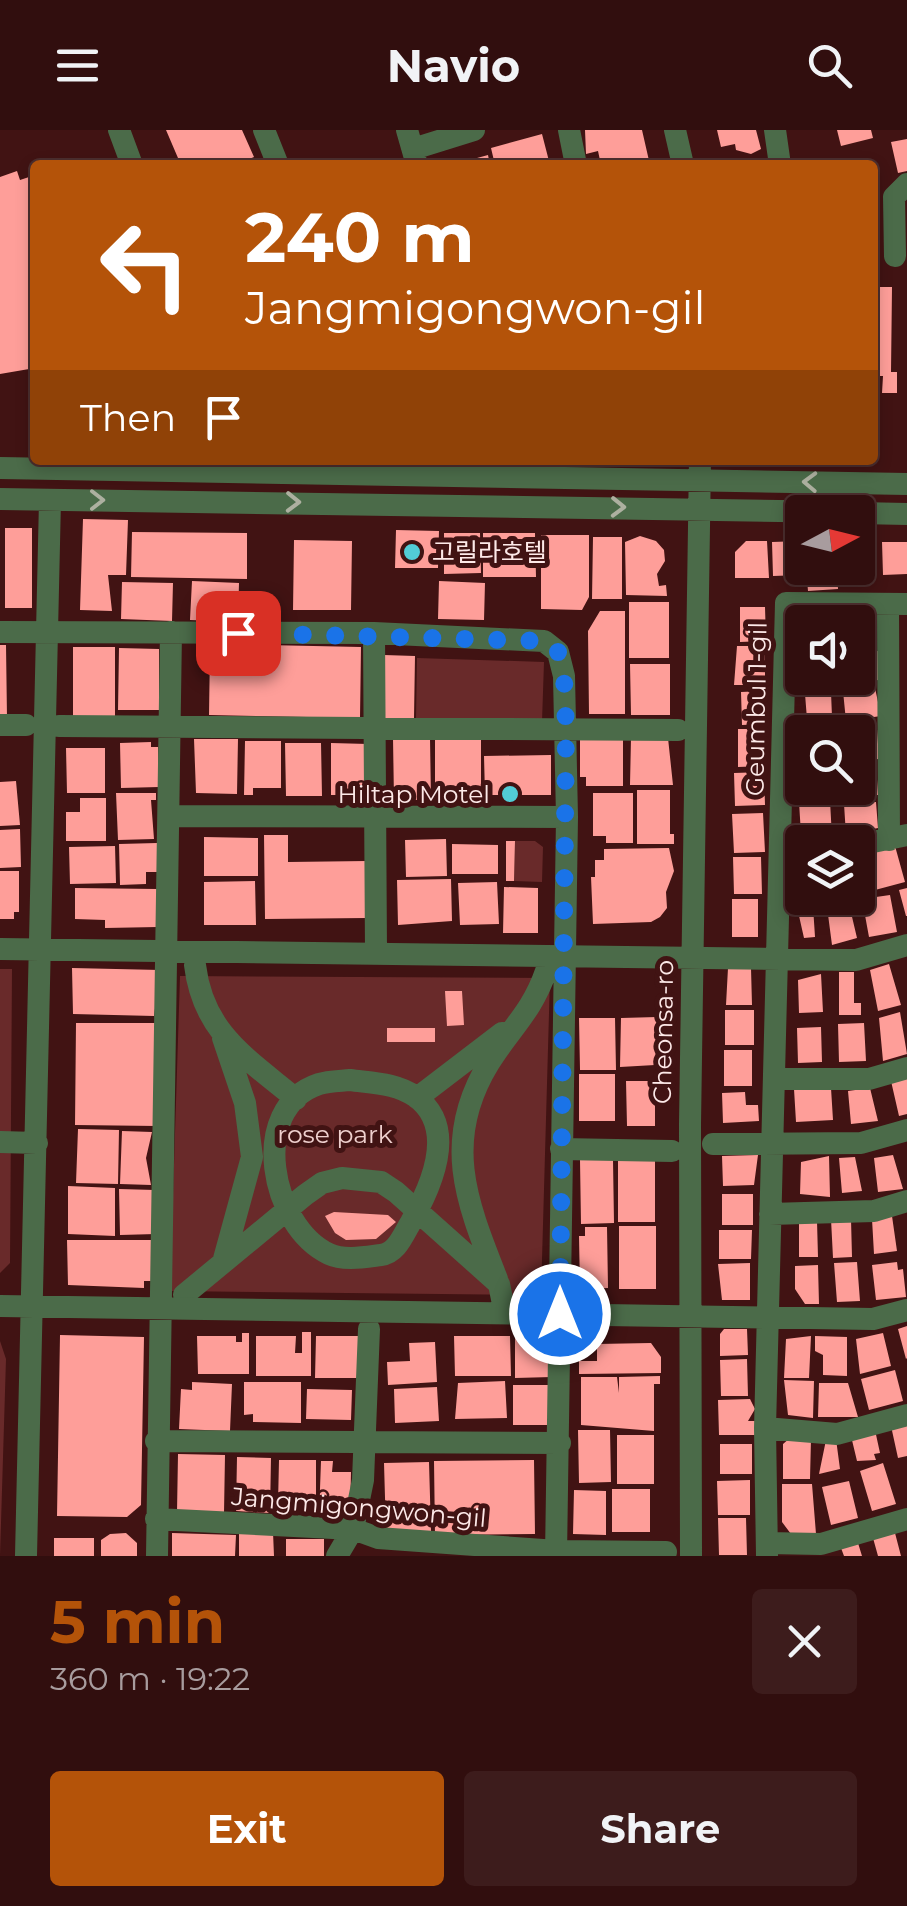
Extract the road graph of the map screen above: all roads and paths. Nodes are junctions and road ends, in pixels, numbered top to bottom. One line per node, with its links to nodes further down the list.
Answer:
1 (119, 130): 8 (street)
2 (264, 130): 9 (street)
3 (474, 130): 7 (street)
4 (569, 130): 10 (street)
5 (674, 130): 11 (street)
6 (775, 130): 12 (street)
7 (412, 148)
8 (130, 160)
9 (276, 160)
10 (575, 160)
11 (683, 160)
12 (779, 160)
13 (907, 184): 14 (street)
14 (891, 256)
15 (194, 466): 16 (street); 17 (street); 21 (street)
16 (0, 468)
17 (701, 469): 18 (street, one-way to 17); 22 (street, Cheonsa-ro)
18 (907, 484)
19 (0, 499): 20 (street)
20 (50, 500): 21 (street, one-way to 21); 28 (street)
21 (195, 500): 22 (street, one-way to 22)
22 (702, 509): 23 (street); 50 (street, Cheonsa-ro)
23 (785, 511)
24 (875, 513): 25 (street)
25 (907, 514)
26 (898, 604): 41 (street, Geumbul 1-gil); 42 (street, Geumbul 1-gil)
27 (0, 632): 28 (street)
28 (47, 632): 29 (street); 46 (street)
29 (170, 632): 30 (street); 36 (street)
30 (374, 633): 33 (street); 35 (street)
31 (0, 725): 32 (street)
32 (26, 725)
33 (372, 725): 35 (street); 36 (street); 40 (street)
34 (59, 726): 36 (street)
35 (566, 728): 37 (street); 39 (street)
36 (170, 729): 38 (street)
37 (678, 730)
38 (170, 816): 40 (street); 47 (street)
39 (567, 818): 40 (street); 49 (street)
40 (375, 819): 48 (street)
41 (790, 825)
42 (898, 837)
43 (785, 895): 51 (street, Geumbul 1-gil)
44 (907, 946): 51 (street)
45 (0, 948): 46 (street)
46 (43, 949): 47 (street); 62 (street)
47 (168, 950): 48 (street); 75 (street)
48 (376, 952): 49 (street)
49 (565, 954): 50 (street); 65 (street)
50 (691, 955): 51 (street); 78 (street, Cheonsa-ro)
51 (775, 959): 57 (street, Geumbul 1-gil)
52 (195, 965): 55 (street)
53 (546, 971): 54 (street)
54 (526, 1014): 58 (street); 68 (street)
55 (223, 1038): 59 (street); 71 (street)
56 (907, 1068): 57 (street)
57 (774, 1080): 64 (street, Geumbul 1-gil)
58 (417, 1098): 59 (street); 68 (street)
59 (296, 1099): 69 (street)
60 (907, 1130): 64 (street)
61 (0, 1142): 62 (street)
62 (37, 1142): 74 (street)
63 (713, 1144): 64 (street)
64 (772, 1144): 70 (street, Geumbul 1-gil)
65 (562, 1149): 66 (street); 77 (street)
66 (672, 1151)
67 (907, 1201): 70 (street)
68 (418, 1209): 69 (street); 69 (street)
69 (287, 1210): 71 (street)
70 (770, 1214): 79 (street, Geumbul 1-gil)
71 (224, 1259): 72 (street)
72 (184, 1295)
73 (0, 1306): 74 (street)
74 (32, 1306): 75 (street); 92 (street)
75 (158, 1308): 77 (street); 83 (street)
76 (907, 1310): 79 (street)
77 (560, 1314): 78 (street); 85 (street)
78 (689, 1316): 79 (street); 95 (street, Cheonsa-ro)
79 (769, 1318): 82 (street, Geumbul 1-gil)
80 (368, 1329): 84 (street)
81 (907, 1415): 82 (street)
82 (764, 1428): 89 (street, Geumbul 1-gil)
83 (156, 1441): 84 (street); 86 (street)
84 (365, 1441): 85 (street); 88 (street)
85 (560, 1443): 91 (street)
86 (156, 1519): 88 (street, Jangmigongwon-gil); 93 (street)
87 (907, 1519): 89 (street, Geumbul 1-gil)
88 (354, 1530): 91 (street, Jangmigongwon-gil); 94 (street)
89 (767, 1550)
90 (666, 1552): 91 (street, Jangmigongwon-gil)
91 (556, 1554)
92 (26, 1556)
93 (157, 1556)
94 (337, 1556)
95 (691, 1556)

